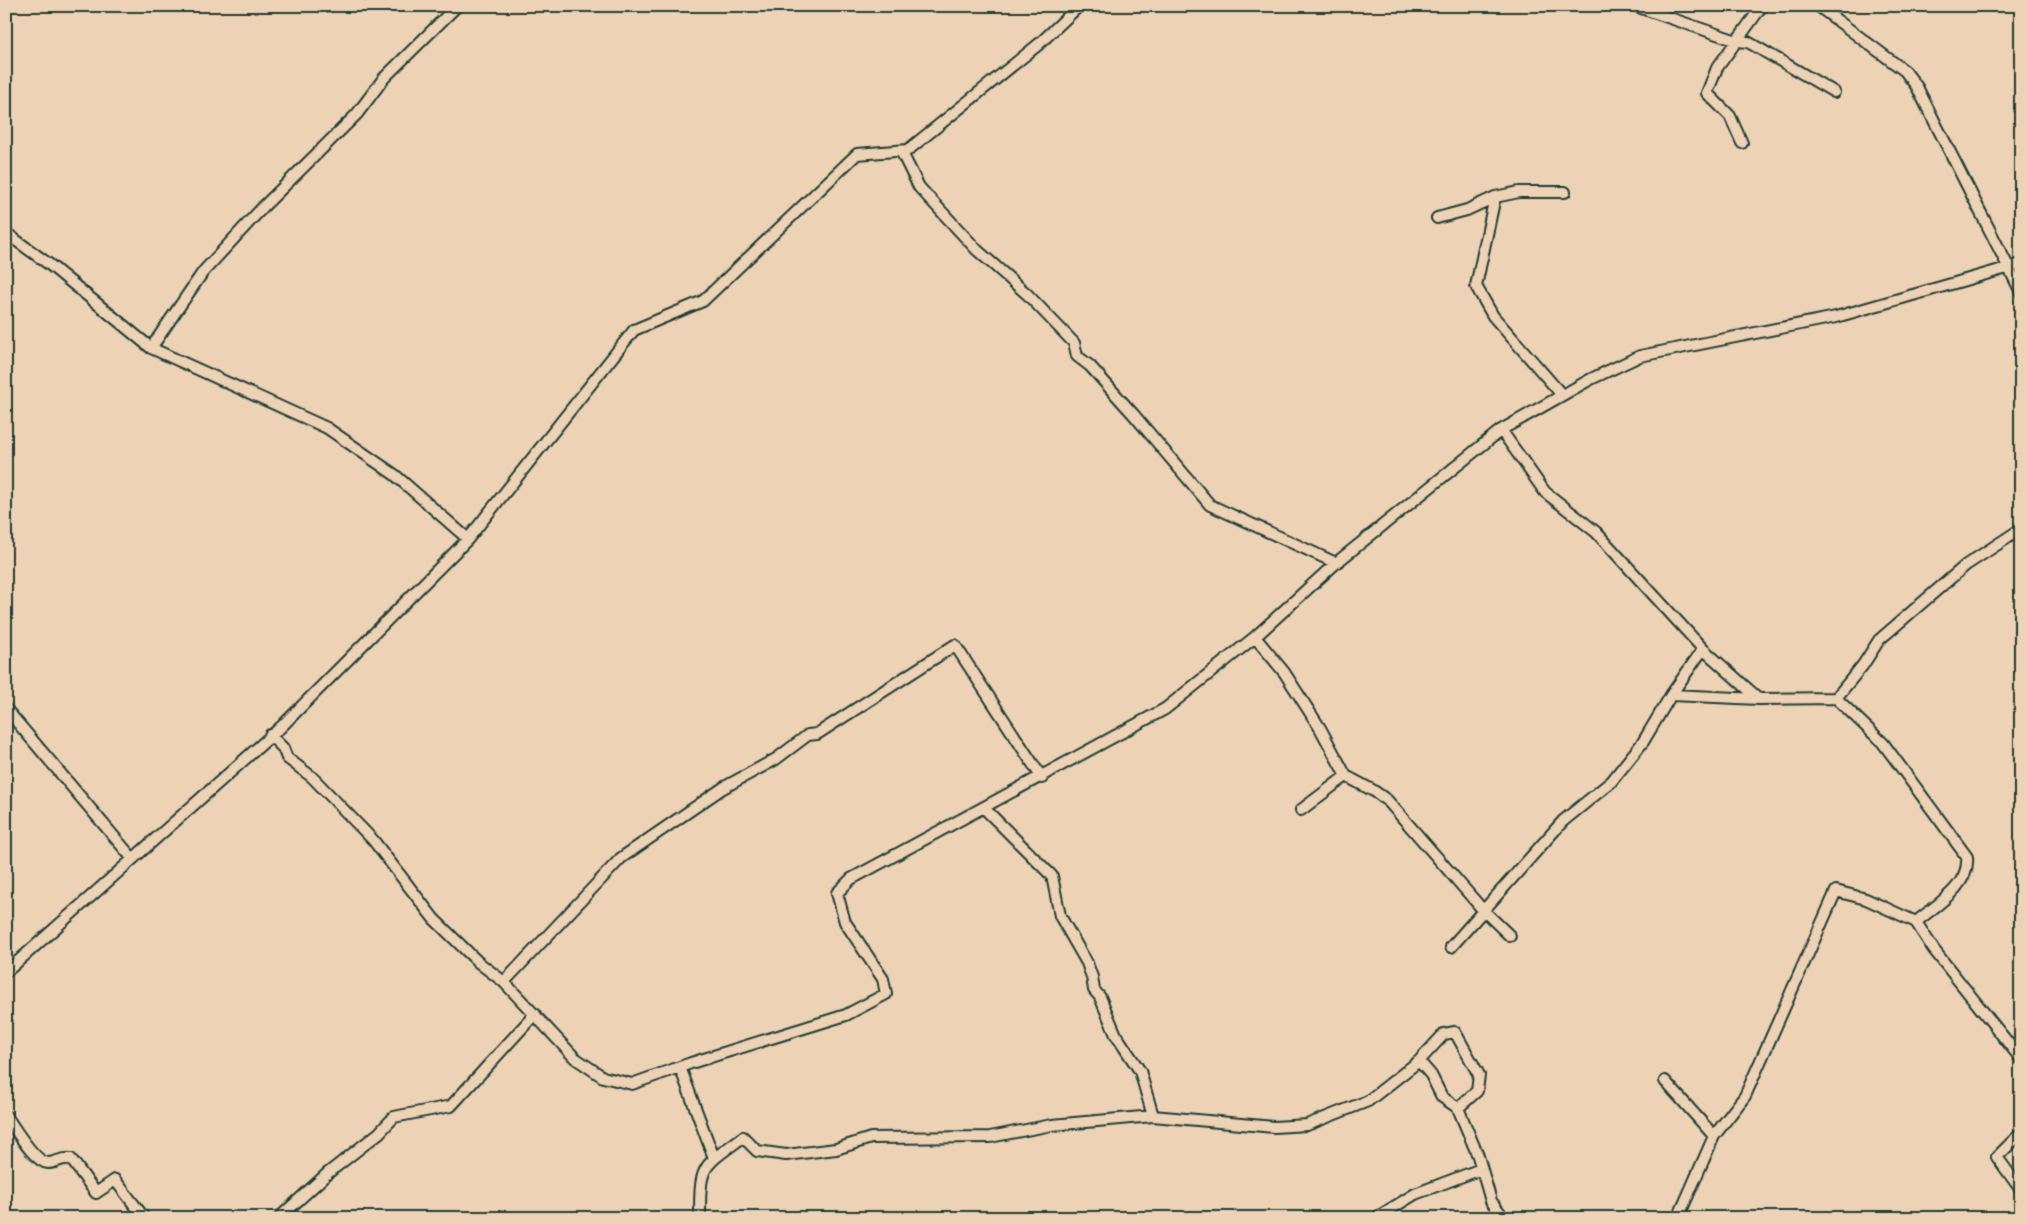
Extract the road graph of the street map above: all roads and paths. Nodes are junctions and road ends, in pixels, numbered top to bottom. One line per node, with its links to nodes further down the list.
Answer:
1 (458, 6): 17 (street)
2 (1079, 6): 9 (street)
3 (1635, 6): 6 (street)
4 (1762, 6): 6 (street)
5 (1818, 6): 15 (street)
6 (1737, 41): 7 (street); 8 (street)
7 (1834, 92)
8 (1742, 143)
9 (901, 151): 21 (street); 22 (street)
10 (1565, 192): 11 (street)
11 (1495, 197): 12 (street); 18 (street)
12 (1437, 218)
13 (6, 233): 17 (street)
14 (2021, 264): 15 (street)
15 (2009, 268): 16 (street); 18 (street)
16 (2021, 292)
17 (151, 348): 21 (street)
18 (1562, 395): 19 (street)
19 (1501, 430): 22 (street); 24 (street)
20 (2021, 529): 26 (street)
21 (468, 539): 29 (street)
22 (1336, 563): 23 (street)
23 (1256, 637): 30 (street); 31 (street)
24 (1703, 648): 25 (street); 27 (street)
25 (1671, 695): 27 (street); 35 (street)
26 (1836, 698): 27 (street); 36 (street)
27 (1759, 699)
28 (6, 709): 34 (street)
29 (270, 735): 34 (street); 40 (street)
30 (1346, 776): 33 (street); 35 (street)
31 (1042, 778): 32 (street); 40 (street)
32 (984, 808): 44 (street); 48 (street)
33 (1301, 810)
34 (133, 859): 39 (street)
35 (1483, 910): 37 (street); 38 (street)
36 (1916, 922): 42 (street); 50 (street)
37 (1510, 936)
38 (1451, 947)
39 (6, 972)
40 (504, 982): 41 (street)
41 (535, 1014): 44 (street); 55 (street)
42 (2021, 1060)
43 (1419, 1061): 46 (street); 46 (street); 48 (street)
44 (680, 1067): 51 (street)
45 (1665, 1081): 50 (street)
46 (1458, 1108): 52 (street)
47 (6, 1116): 54 (street)
48 (1153, 1116): 51 (street)
49 (2021, 1133): 53 (street)
50 (1714, 1136): 59 (street)
51 (714, 1158): 56 (street)
52 (1480, 1170): 57 (street); 58 (street)
53 (2021, 1190)
54 (142, 1218)
55 (279, 1218)
56 (700, 1218)
57 (1376, 1218)
58 (1504, 1218)
59 (1678, 1218)

